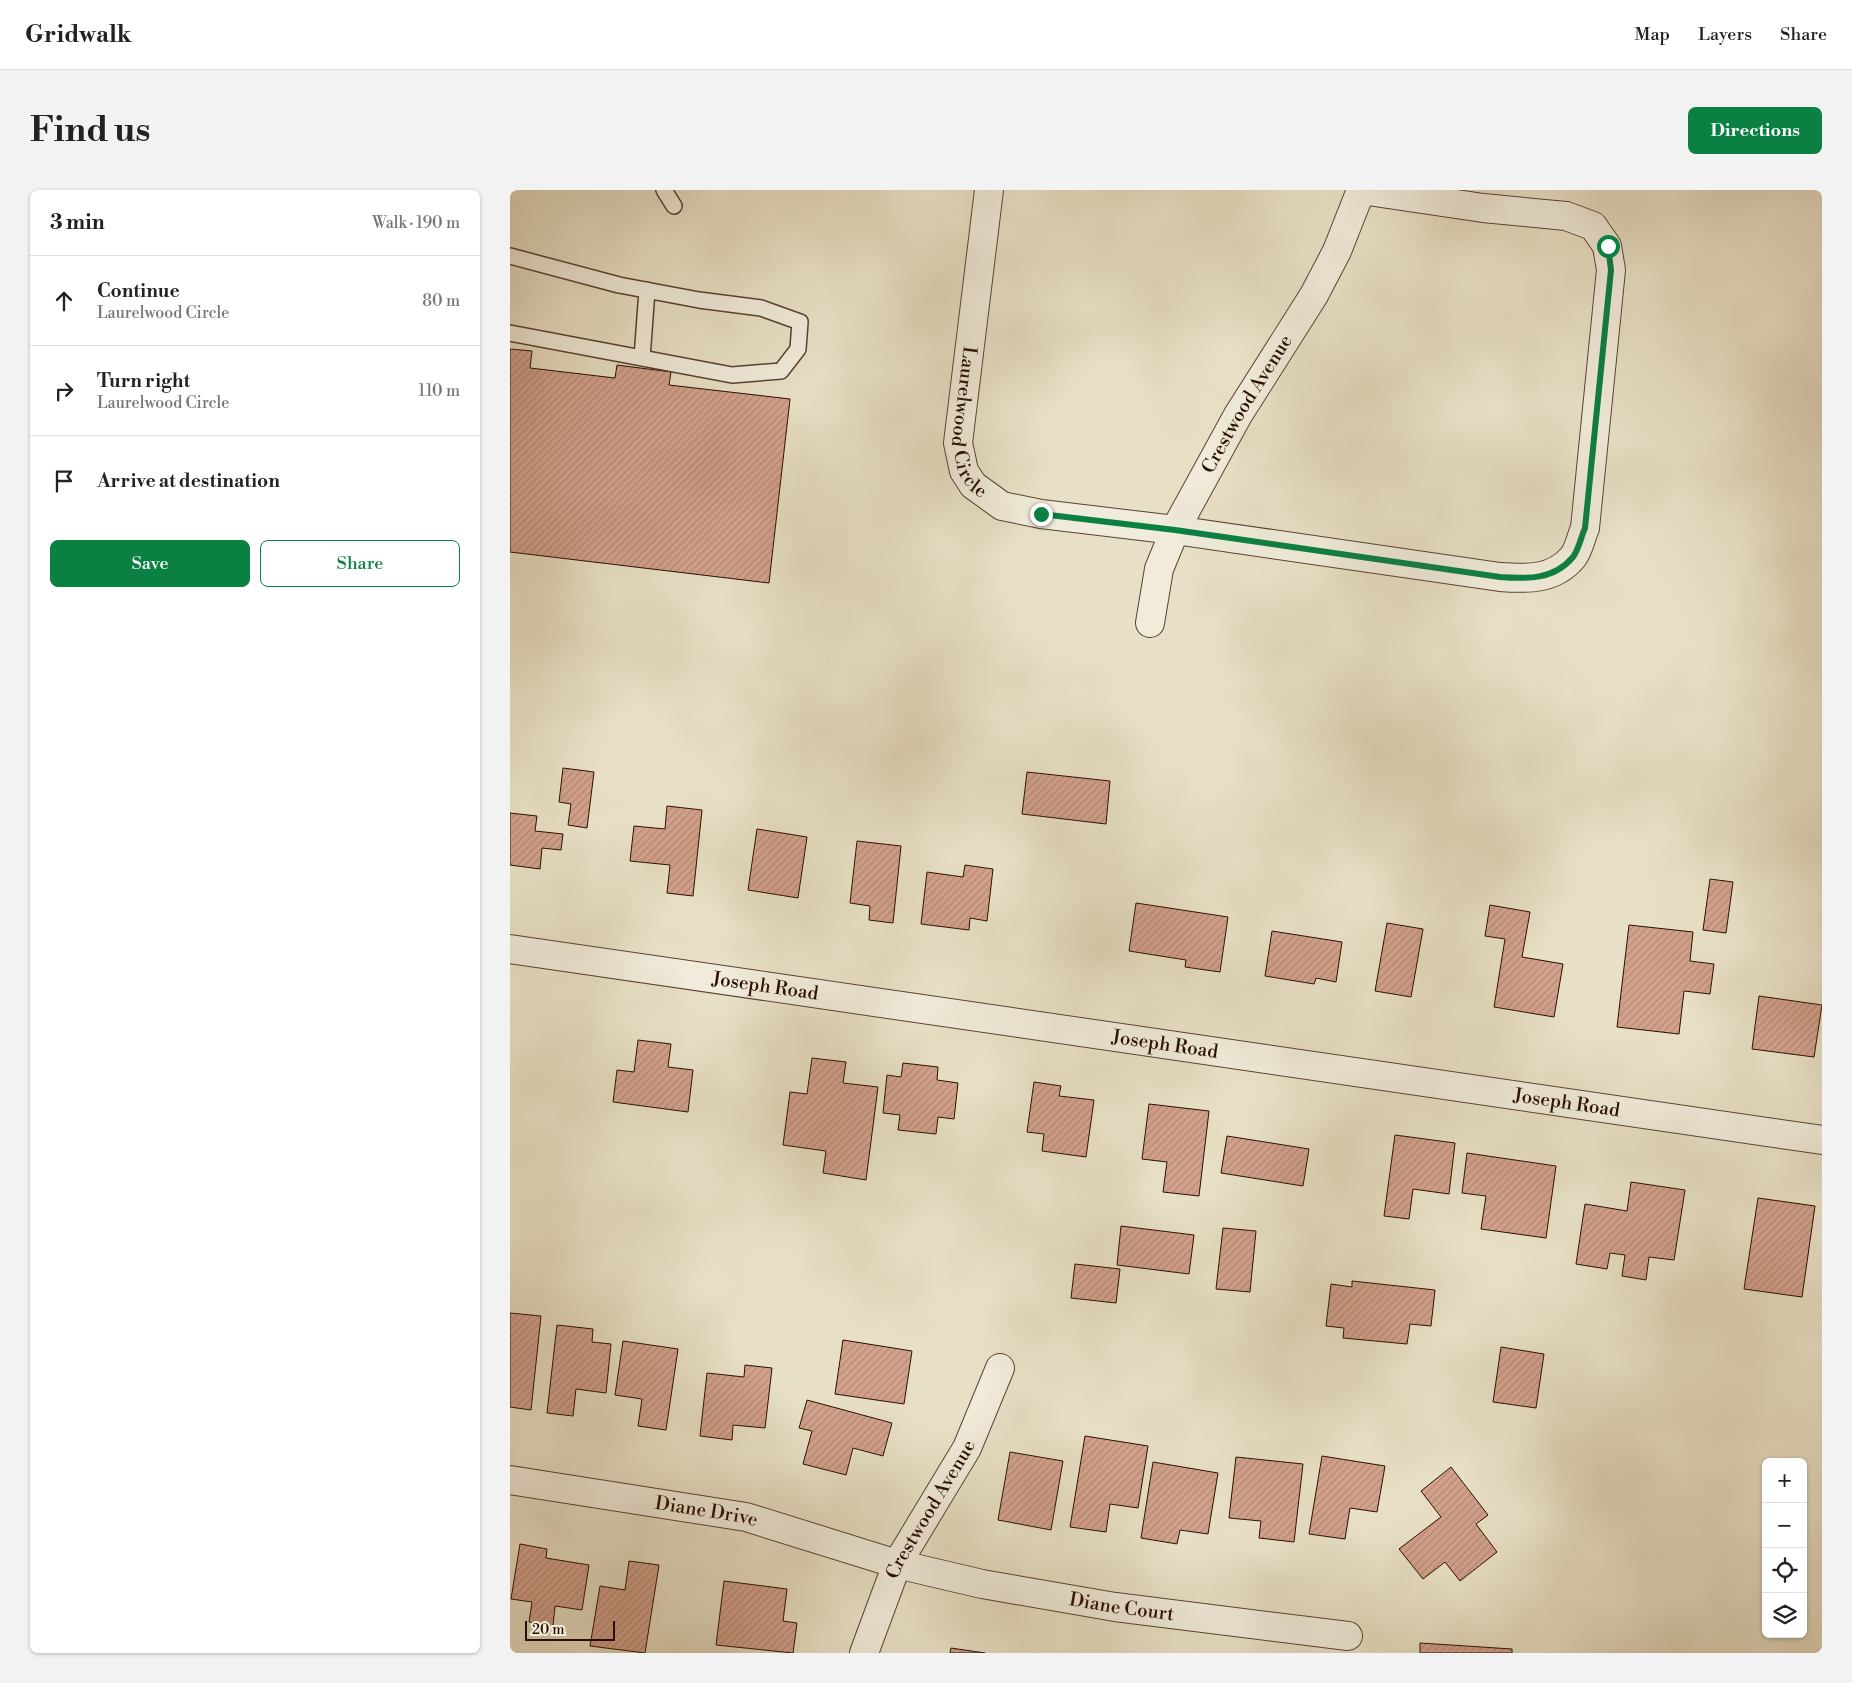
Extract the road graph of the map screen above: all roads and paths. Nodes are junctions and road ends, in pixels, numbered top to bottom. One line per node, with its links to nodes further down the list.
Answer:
1 (664, 190): 4 (lane)
2 (989, 190): 9 (street, Laurelwood Circle)
3 (1361, 190): 9 (street, Crestwood Avenue); 9 (street, Laurelwood Circle)
4 (674, 206)
5 (510, 256): 6 (lane)
6 (647, 290): 8 (lane); 8 (lane)
7 (510, 333): 8 (lane)
8 (642, 358)
9 (1175, 530): 10 (street, Crestwood Avenue)
10 (1150, 622)
11 (510, 949): 12 (street, Joseph Road)
12 (1822, 1140)
13 (1000, 1368): 15 (street, Crestwood Avenue)
14 (510, 1480): 15 (street, Diane Drive)
15 (897, 1564): 16 (street, Diane Court); 17 (street, Crestwood Avenue)
16 (1348, 1636)
17 (864, 1653)

